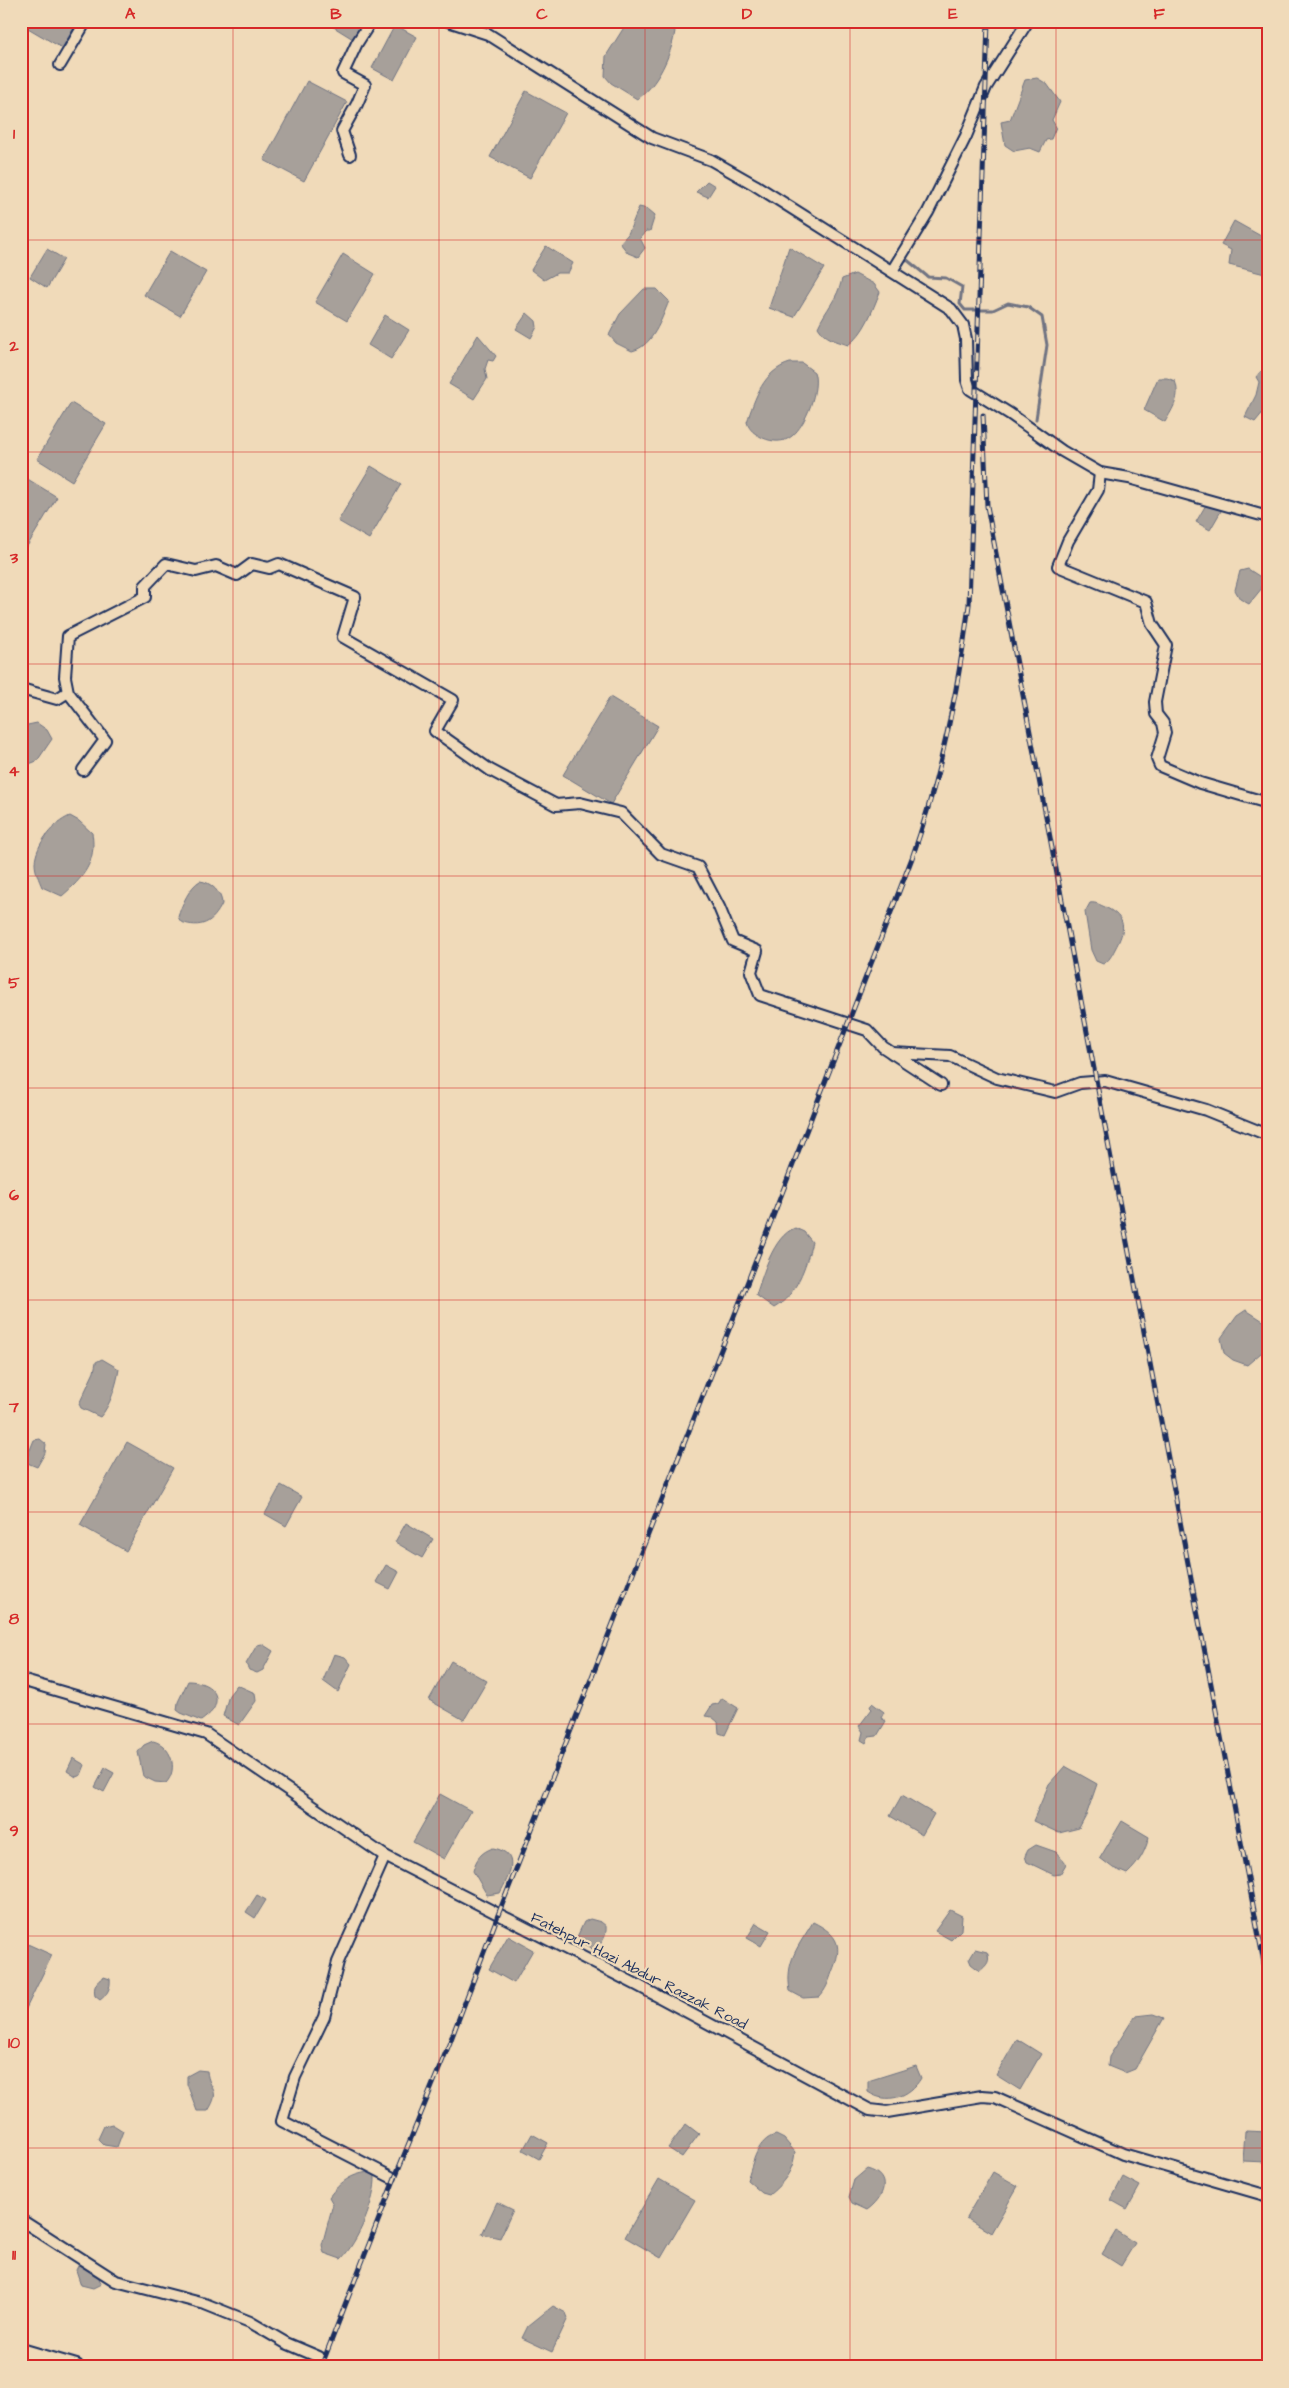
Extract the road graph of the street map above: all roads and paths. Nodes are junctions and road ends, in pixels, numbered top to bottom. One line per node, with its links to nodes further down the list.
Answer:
1 (86, 21): 5 (street)
2 (371, 21): 6 (street)
3 (448, 21): 7 (street)
4 (1028, 21): 7 (street)
5 (60, 65)
6 (350, 155)
7 (892, 271): 8 (street)
8 (1100, 473): 9 (street); 13 (street)
9 (1268, 517)
10 (21, 688): 11 (street)
11 (68, 692): 12 (street); 14 (street)
12 (83, 770)
13 (1268, 803)
14 (891, 1052): 15 (street); 16 (street)
15 (941, 1084)
16 (1268, 1135)
17 (21, 1680): 18 (street, Fatehpur Hazi Abdur Razzak Road)
18 (385, 1856): 19 (street); 20 (street, Fatehpur Hazi Abdur Razzak Road)
19 (391, 2177)
20 (1268, 2196)
21 (21, 2220): 23 (street)
22 (21, 2351): 24 (main road)
23 (319, 2357)
24 (76, 2367)

